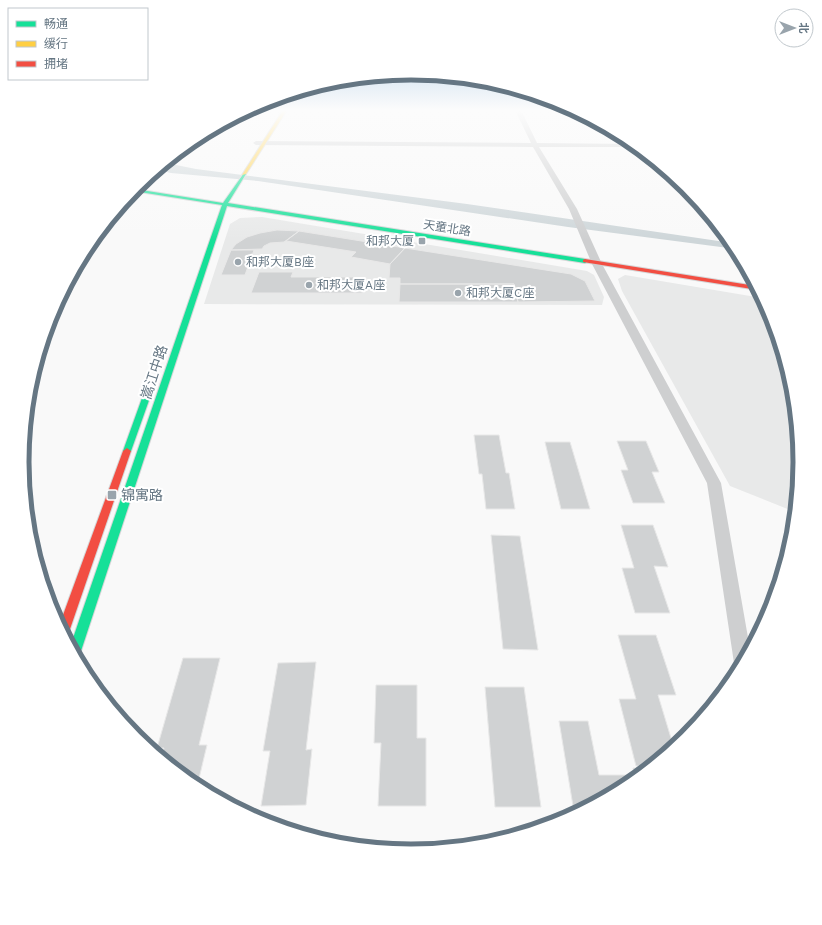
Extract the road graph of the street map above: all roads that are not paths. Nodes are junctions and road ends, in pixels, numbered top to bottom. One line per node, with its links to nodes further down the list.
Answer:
1 (251, 153): 6 (main road, 嵩江中路)
2 (253, 153): 6 (main road, 嵩江中路)
3 (540, 153): 7 (street)
4 (147, 187): 6 (main road)
5 (142, 191): 6 (main road, 天童北路)
6 (220, 202): 7 (main road, 天童北路); 12 (main road, 嵩江中路)
7 (596, 261): 8 (main road); 9 (main road, 天童北路); 13 (street)
8 (747, 282)
9 (750, 287)
10 (152, 381): 11 (main road, 嵩江中路)
11 (65, 625)
12 (76, 646)
13 (742, 655)

